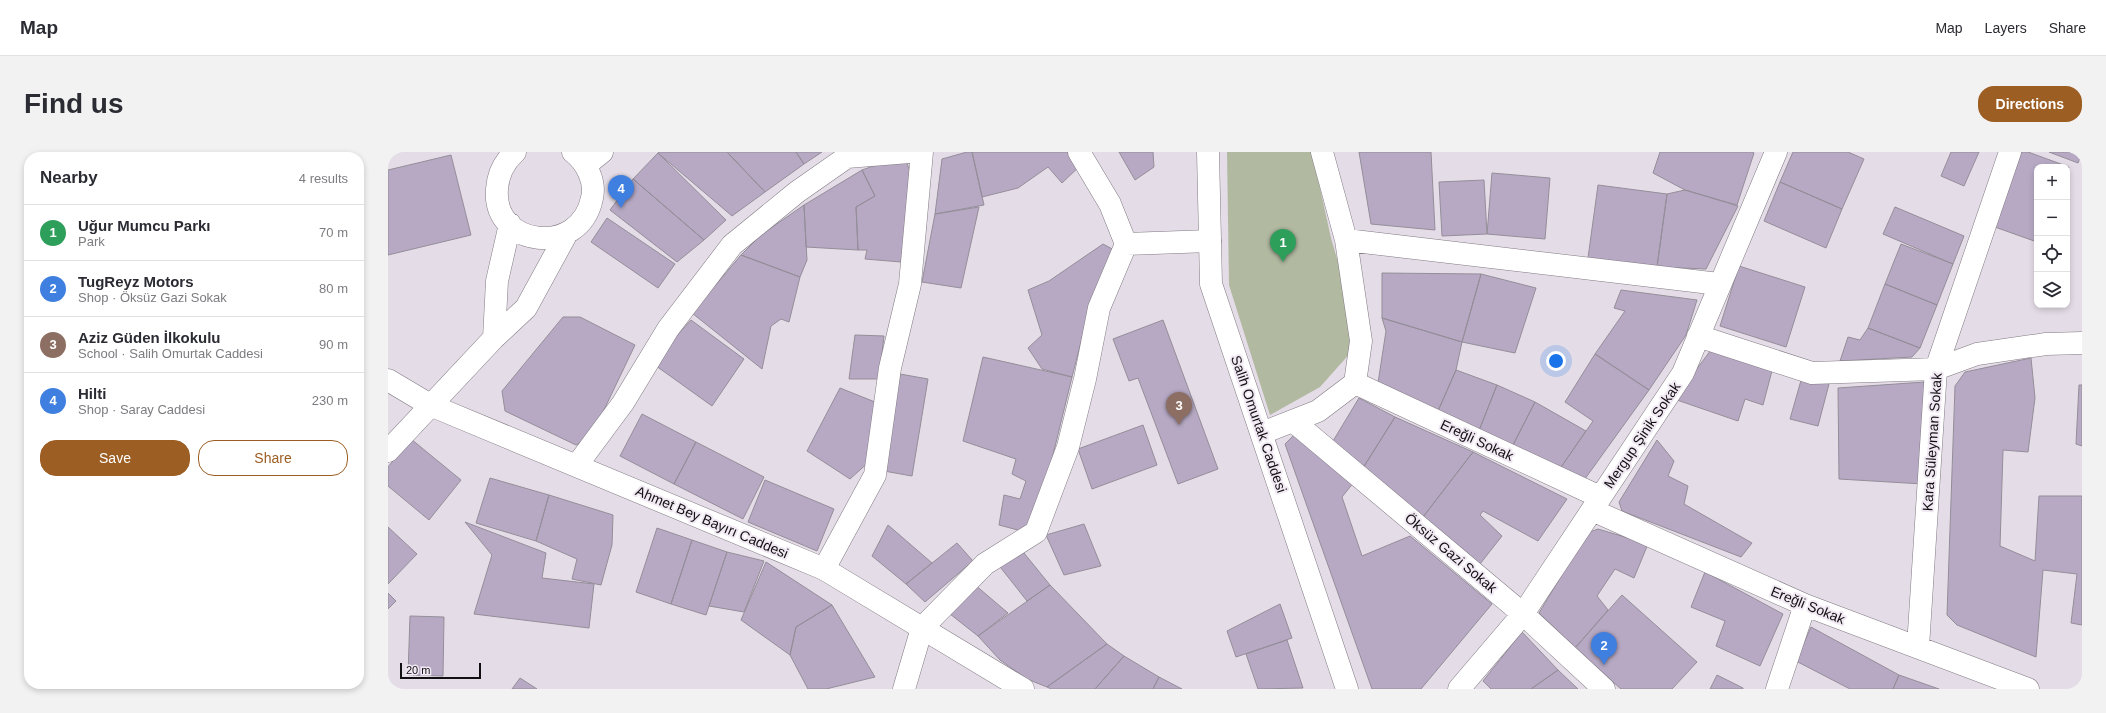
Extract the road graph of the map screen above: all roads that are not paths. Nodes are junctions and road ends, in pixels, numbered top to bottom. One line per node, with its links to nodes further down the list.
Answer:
1 (512, 152): 10 (street)
2 (909, 152): 26 (street)
3 (922, 152): 28 (street)
4 (1079, 152): 14 (street)
5 (1208, 152): 13 (street, Salih Omurtak Caddesi)
6 (1322, 152): 12 (street)
7 (1776, 152): 15 (street, Mergup Şinik Sokak)
8 (2010, 152): 19 (street, Kara Süleyman Sokak)
9 (587, 156): 11 (street)
10 (510, 224): 11 (street); 17 (street)
11 (567, 233): 17 (street)
12 (1346, 240): 15 (street); 21 (street)
13 (1210, 241): 14 (street); 24 (street, Salih Omurtak Caddesi)
14 (1126, 244): 31 (street)
15 (1719, 284): 16 (street, Mergup Şinik Sokak)
16 (1698, 336): 19 (street); 27 (street, Mergup Şinik Sokak)
17 (494, 338): 22 (street)
18 (2082, 343): 19 (street)
19 (1936, 369): 32 (street, Kara Süleyman Sokak)
20 (388, 380): 22 (street, Ahmet Bey Bayırı Caddesi)
21 (1355, 383): 23 (street); 27 (street, Ereğli Sokak)
22 (430, 405): 25 (street); 26 (street, Ahmet Bey Bayırı Caddesi)
23 (1294, 421): 24 (street); 30 (street, Öksüz Gazi Sokak)
24 (1262, 433): 35 (street, Salih Omurtak Caddesi)
25 (388, 450)
26 (577, 465): 28 (street, Ahmet Bey Bayırı Caddesi)
27 (1596, 503): 29 (street, Ereğli Sokak); 30 (street, Mergup Şinik Sokak)
28 (824, 569): 31 (street, Ahmet Bey Bayırı Caddesi)
29 (1805, 605): 32 (street, Ereğli Sokak); 38 (street)
30 (1523, 614): 36 (street, Mergup Şinik Sokak); 37 (street, Öksüz Gazi Sokak)
31 (922, 628): 33 (street); 34 (street, Ahmet Bey Bayırı Caddesi)
32 (1918, 647): 39 (street, Ereğli Sokak)
33 (904, 689)
34 (1023, 689)
35 (1347, 689)
36 (1459, 689)
37 (1604, 689)
38 (1777, 689)
39 (2028, 689)

